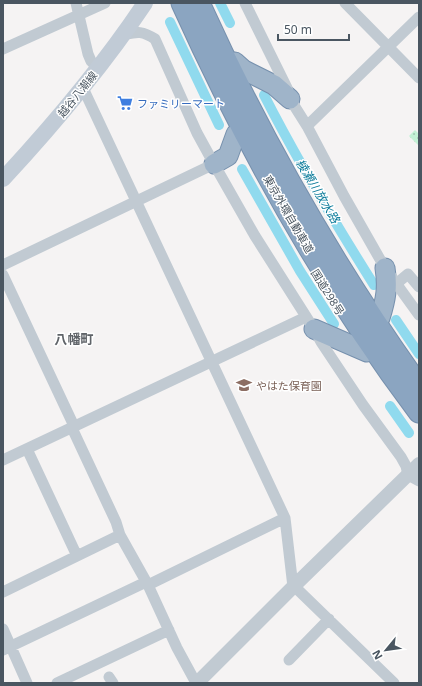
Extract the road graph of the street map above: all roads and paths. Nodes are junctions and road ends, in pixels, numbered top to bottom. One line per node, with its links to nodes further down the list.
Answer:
1 (76, 3): 11 (street)
2 (105, 3): 11 (street)
3 (145, 3): 10 (main road, 越谷八潮線)
4 (173, 3): 22 (highway, 国道298号)
5 (182, 3): 38 (highway, 東京外環自動車道)
6 (199, 3): 37 (highway, 東京外環自動車道)
7 (207, 3): 16 (highway)
8 (245, 3): 20 (street)
9 (345, 3): 14 (street)
10 (135, 10): 13 (main road, 越谷八潮線)
11 (78, 15): 15 (street); 17 (street)
12 (419, 17): 14 (street)
13 (122, 35): 17 (main road, 越谷八潮線); 23 (street)
14 (388, 48): 18 (street); 21 (street)
15 (3, 49)
16 (235, 62): 20 (highway); 32 (highway)
17 (98, 68): 19 (main road, 越谷八潮線)
18 (419, 78)
19 (83, 88): 24 (main road, 越谷八潮線); 25 (street)
20 (290, 99): 21 (street)
21 (307, 126): 27 (street)
22 (236, 134): 23 (highway); 34 (highway, 国道298号)
23 (214, 164): 25 (street); 33 (street)
24 (3, 179)
25 (137, 201): 26 (street); 35 (street)
26 (3, 265)
27 (385, 268): 29 (street); 32 (highway)
28 (3, 275): 40 (street)
29 (396, 284): 30 (street); 31 (street)
30 (419, 287)
31 (419, 315)
32 (380, 318): 36 (highway)
33 (310, 323): 34 (highway); 35 (street); 44 (street)
34 (367, 352): 39 (highway, 国道298号)
35 (212, 361): 40 (street); 45 (street)
36 (419, 372)
37 (419, 386)
38 (419, 412)
39 (419, 425)
40 (73, 427): 41 (street); 46 (street)
41 (27, 449): 42 (street); 47 (street)
42 (3, 460)
43 (419, 464): 44 (street)
44 (413, 478): 49 (street)
45 (286, 518): 48 (street); 49 (street)
46 (120, 535): 47 (street); 48 (street)
47 (77, 556): 50 (street)
48 (147, 584): 53 (street); 54 (street)
49 (293, 586): 51 (street); 58 (street)
50 (3, 592)
51 (329, 619): 55 (street); 59 (street)
52 (3, 629): 54 (street)
53 (169, 630): 57 (street); 58 (street)
54 (7, 648): 56 (street)
55 (289, 660)
56 (27, 683)
57 (57, 683)
58 (196, 683)
59 (394, 683)

